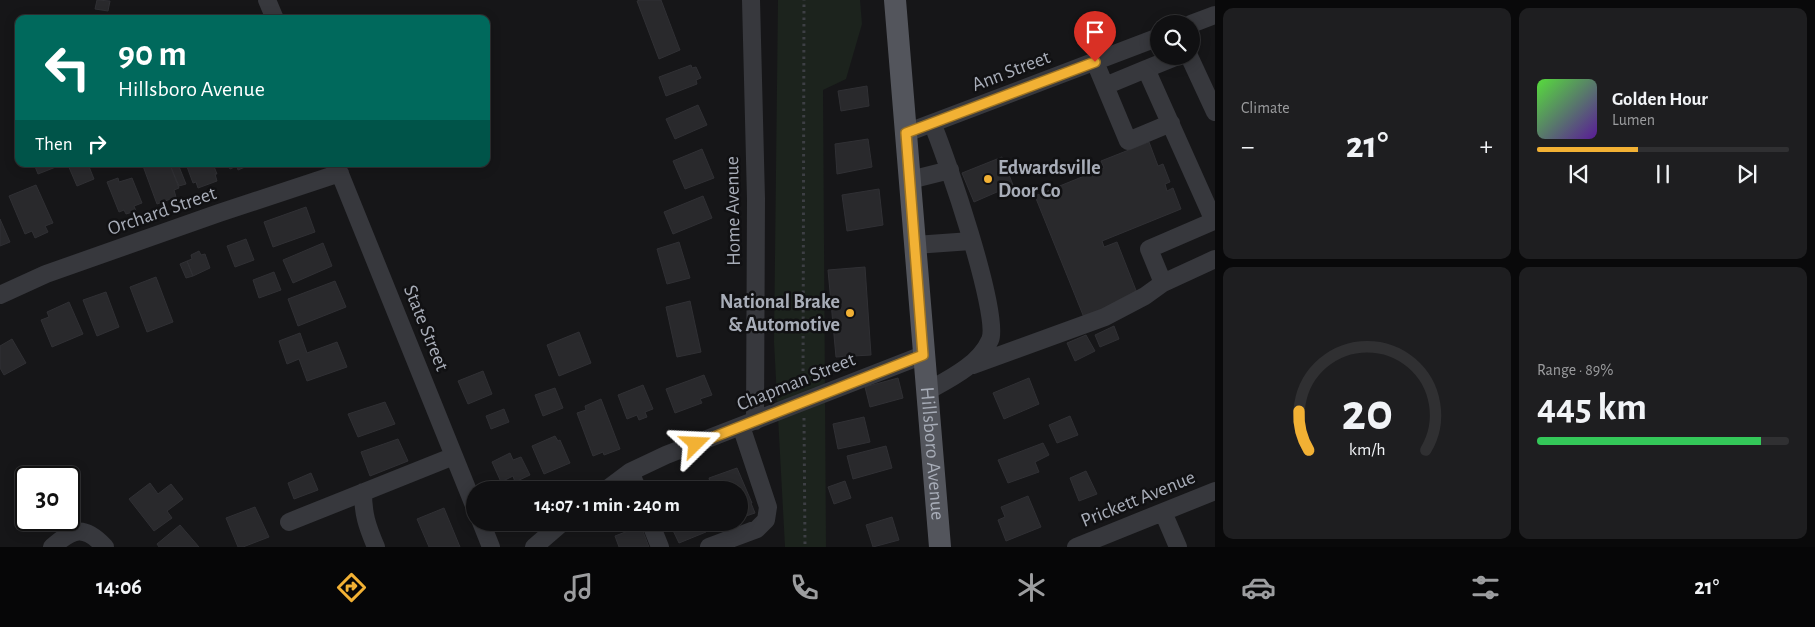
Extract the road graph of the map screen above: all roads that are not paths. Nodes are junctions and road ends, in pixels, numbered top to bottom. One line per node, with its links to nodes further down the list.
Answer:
1 (267, 0): 4 (street)
2 (751, 0): 29 (street, Home Avenue)
3 (896, 0): 16 (main road, Hillsboro Avenue)
4 (273, 15)
5 (1215, 15): 6 (street)
6 (1200, 21)
7 (1150, 41): 8 (street, Ann Street)
8 (1095, 62): 12 (street); 14 (street, Ann Street)
9 (1156, 65): 11 (street)
10 (1193, 65): 13 (street)
11 (1146, 69): 12 (street); 15 (street)
12 (1105, 86): 15 (street)
13 (1215, 112)
14 (932, 123): 16 (street, Ann Street); 18 (street)
15 (1170, 123): 20 (street)
16 (906, 133): 19 (main road, Hillsboro Avenue)
17 (338, 169): 25 (street, Orchard Street); 30 (street, State Street)
18 (950, 170): 19 (street); 21 (street)
19 (910, 180): 22 (main road, Hillsboro Avenue)
20 (1214, 221): 24 (street)
21 (971, 241): 22 (street); 27 (street)
22 (915, 246): 26 (main road, Hillsboro Avenue)
23 (1215, 259): 24 (street)
24 (1163, 283): 27 (street)
25 (0, 295)
26 (923, 355): 28 (main road, Hillsboro Avenue); 29 (street, Chapman Street)
27 (968, 367): 28 (street)
28 (926, 392): 49 (main road, Hillsboro Avenue)
29 (748, 424): 31 (street, Chapman Street); 48 (street, Home Avenue)
30 (454, 456): 34 (street, State Street); 36 (street)
31 (630, 472): 32 (street, Chapman Street); 33 (street)
32 (618, 481)
33 (634, 481)
34 (466, 486)
35 (1215, 491): 37 (street, Prickett Avenue)
36 (363, 492): 38 (street); 44 (street)
37 (1163, 512): 50 (street, Prickett Avenue); 51 (street)
38 (289, 522)
39 (485, 531): 45 (street)
40 (553, 531): 46 (street)
41 (654, 531): 47 (street)
42 (52, 547): 43 (street)
43 (105, 547)
44 (376, 547)
45 (491, 547)
46 (534, 547)
47 (660, 547)
48 (708, 547)
49 (940, 547)
50 (1076, 547)
51 (1178, 547)

